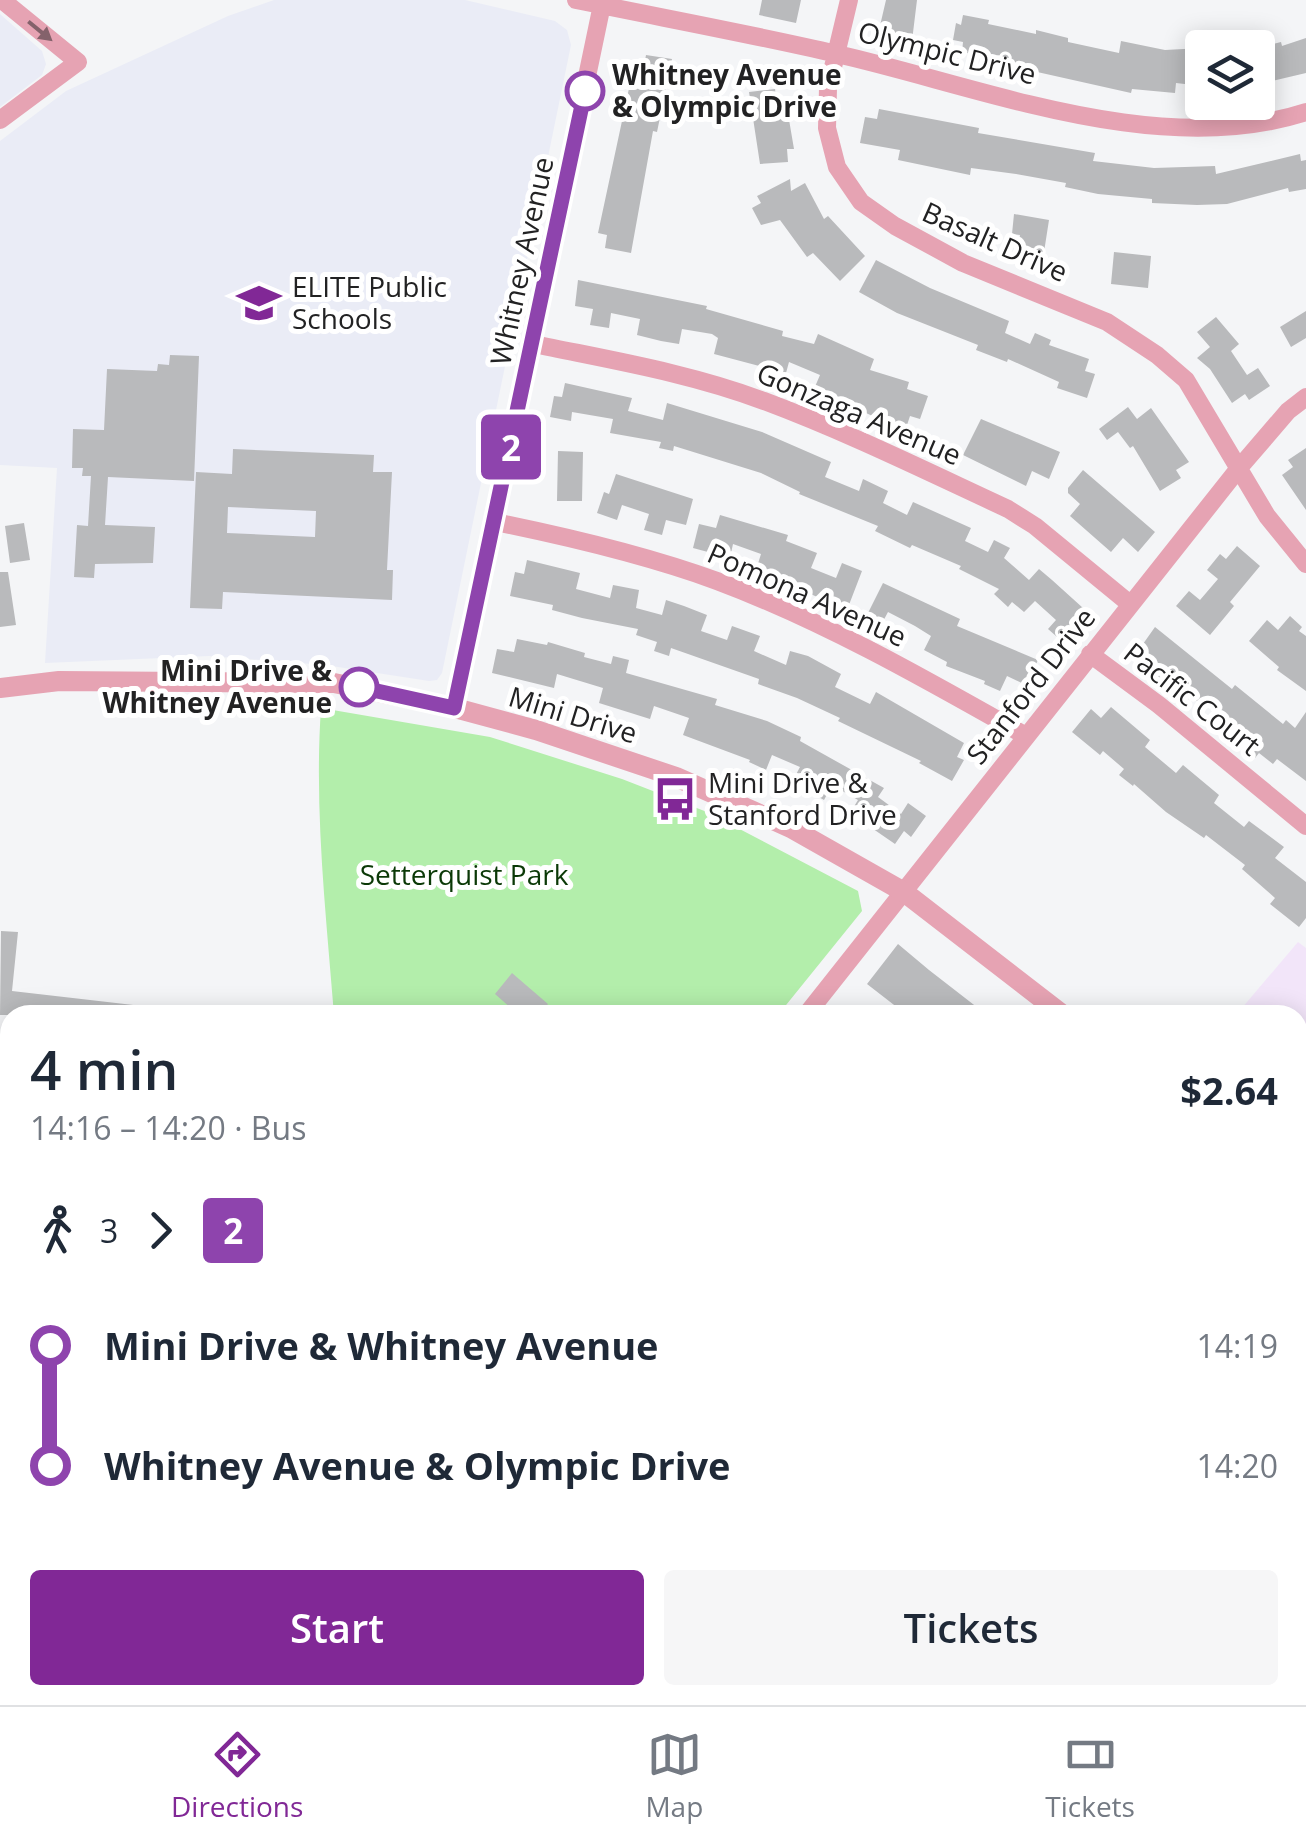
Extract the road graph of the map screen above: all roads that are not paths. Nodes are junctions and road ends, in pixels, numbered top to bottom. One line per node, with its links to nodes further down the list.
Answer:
1 (2, 0): 7 (street, one-way to 7)
2 (576, 0): 4 (street, Olympic Drive)
3 (849, 0): 5 (street, Basalt Drive)
4 (603, 3): 5 (street, Olympic Drive); 8 (street, Whitney Avenue)
5 (836, 54): 6 (street, Olympic Drive); 10 (street, Basalt Drive)
6 (1306, 112)
7 (0, 120)
8 (534, 344): 11 (street, Whitney Avenue); 13 (street, Gonzaga Avenue)
9 (1306, 397): 10 (street, Stanford Drive)
10 (1239, 468): 12 (street, Basalt Drive); 13 (street, Stanford Drive)
11 (494, 522): 16 (street, Whitney Avenue); 17 (street, Pomona Avenue)
12 (1306, 564)
13 (1130, 604): 14 (street, Stanford Drive)
14 (1090, 654): 17 (street, Stanford Drive); 18 (street, Pacific Court)
15 (0, 688): 16 (street, Mini Drive)
16 (454, 708): 19 (street, Mini Drive)
17 (1026, 736): 19 (street, Stanford Drive)
18 (1306, 826)
19 (904, 892): 20 (street, Stanford Drive); 21 (street, Mini Drive)
20 (814, 1005)
21 (1050, 1005)

